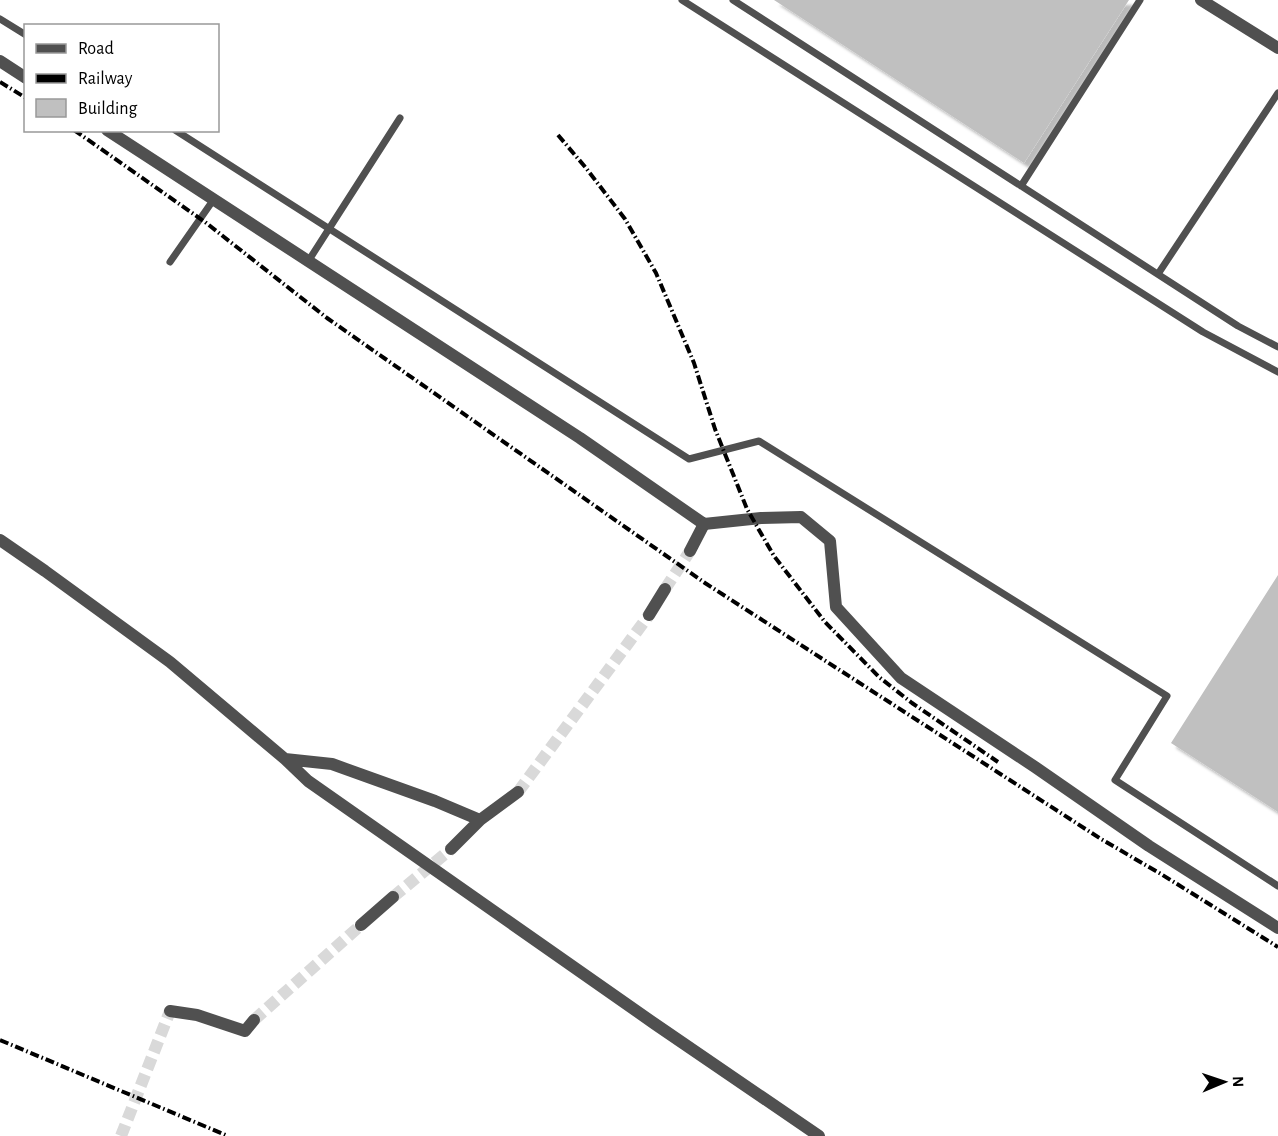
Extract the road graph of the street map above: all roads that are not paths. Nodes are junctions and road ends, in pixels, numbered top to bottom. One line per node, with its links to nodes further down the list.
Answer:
1 (682, 0): 21 (lane)
2 (733, 0): 14 (lane)
3 (1140, 0): 14 (lane)
4 (1202, 0): 7 (street)
5 (0, 19): 6 (lane)
6 (24, 34)
7 (1278, 48)
8 (0, 61): 9 (street)
9 (24, 77)
10 (1278, 93): 19 (lane)
11 (400, 118): 16 (lane)
12 (110, 132): 15 (street)
13 (178, 132): 16 (lane)
14 (1021, 186): 19 (lane)
15 (214, 199): 17 (street); 18 (lane)
16 (329, 229): 17 (lane); 31 (lane)
17 (309, 260): 22 (street)
18 (170, 262)
19 (1158, 274): 20 (lane)
20 (1278, 347)
21 (1278, 372)
22 (704, 524): 24 (street); 34 (street)
23 (0, 540): 27 (street)
24 (690, 551)
25 (665, 589): 26 (street)
26 (649, 615)
27 (285, 759): 29 (street); 37 (street)
28 (518, 792): 29 (street)
29 (480, 820): 30 (street)
30 (451, 849)
31 (1278, 886)
32 (393, 897): 33 (street)
33 (361, 925)
34 (1278, 928)
35 (170, 1011): 36 (street)
36 (254, 1020)
37 (819, 1136)

